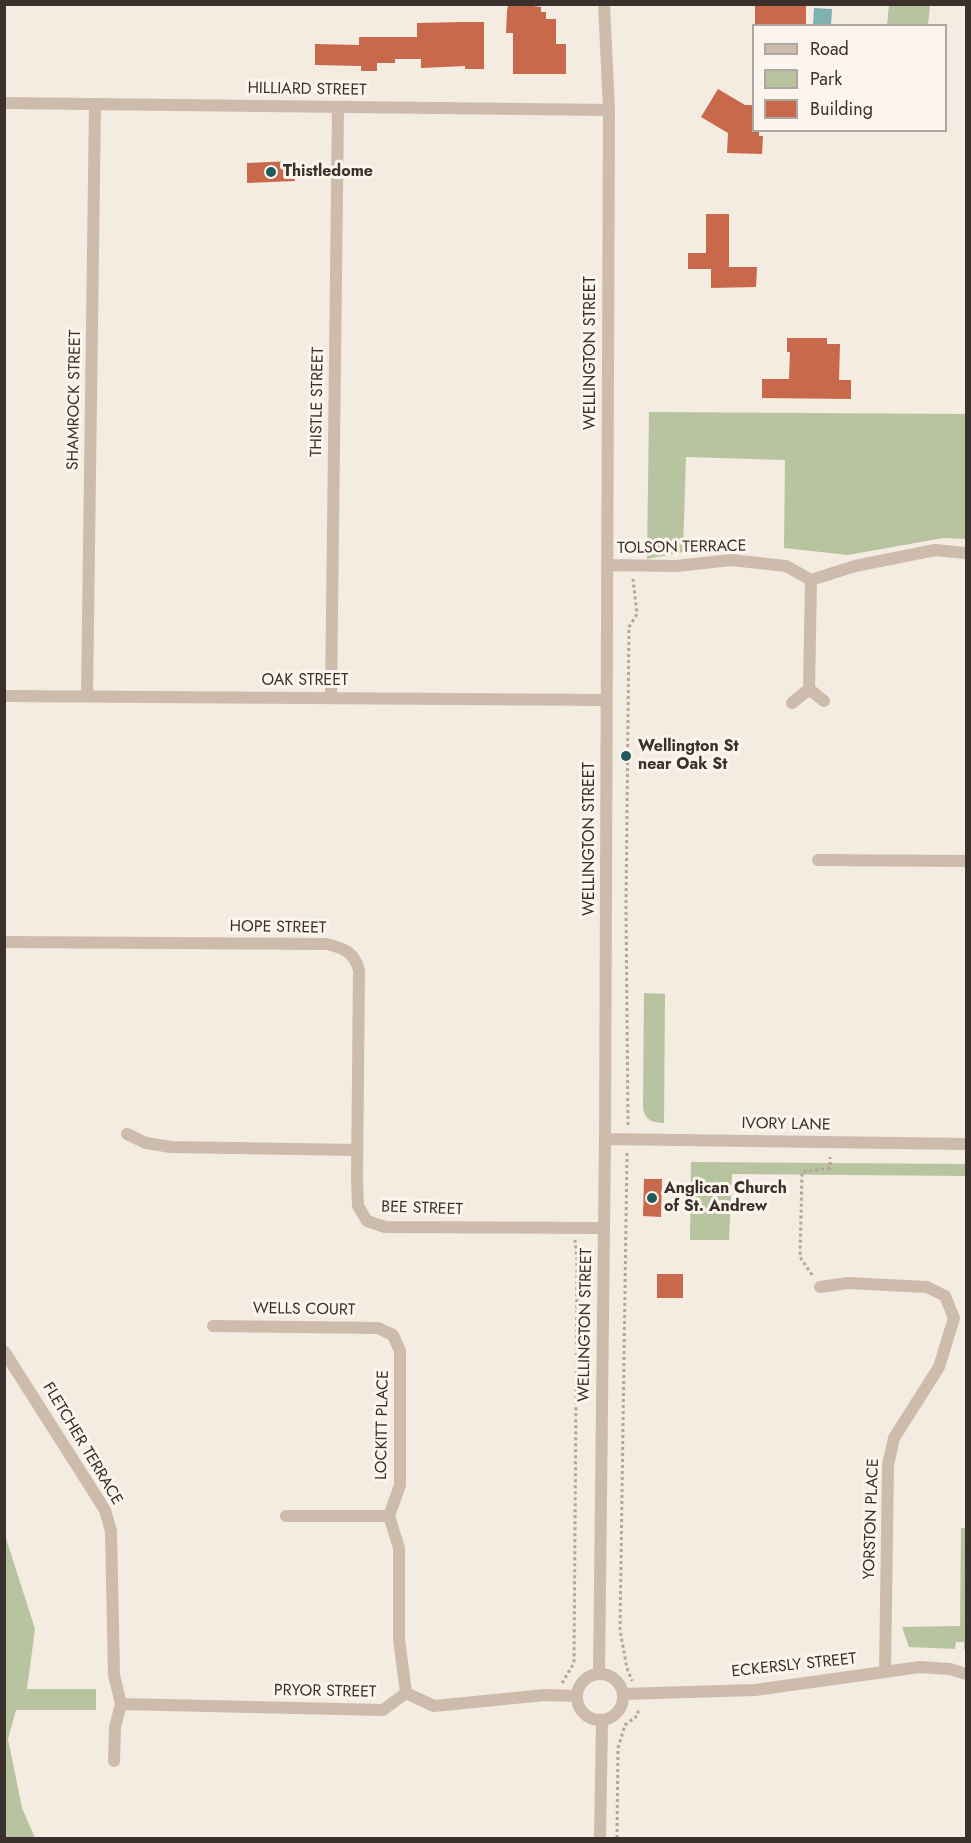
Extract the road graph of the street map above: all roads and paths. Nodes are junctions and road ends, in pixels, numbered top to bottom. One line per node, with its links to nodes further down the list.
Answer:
1 (604, 4): 5 (street, WELLINGTON STREET)
2 (4, 103): 3 (street, HILLIARD STREET)
3 (94, 104): 4 (street, HILLIARD STREET); 12 (street, SHAMROCK STREET)
4 (338, 107): 5 (street, HILLIARD STREET); 13 (street, THISTLE STREET)
5 (609, 110): 7 (street, WELLINGTON STREET)
6 (966, 553): 9 (street)
7 (607, 565): 8 (street, TOLSON TERRACE); 14 (street, WELLINGTON STREET)
8 (631, 566): 9 (street, TOLSON TERRACE); 22 (path)
9 (811, 580): 10 (street)
10 (809, 689): 15 (street); 16 (street)
11 (4, 696): 12 (street, OAK STREET)
12 (87, 696): 13 (street, OAK STREET)
13 (331, 698): 14 (street, OAK STREET)
14 (606, 700): 21 (street, WELLINGTON STREET)
15 (824, 701)
16 (792, 703)
17 (818, 860): 18 (street)
18 (966, 861)
19 (4, 942): 25 (street, HOPE STREET)
20 (127, 1134): 25 (street)
21 (605, 1139): 22 (street, IVORY LANE); 27 (street, WELLINGTON STREET)
22 (628, 1141): 23 (street, IVORY LANE); 38 (path)
23 (831, 1143): 24 (street, IVORY LANE); 28 (path)
24 (966, 1144)
25 (357, 1150): 26 (street, BEE STREET)
26 (573, 1228): 27 (street, BEE STREET); 40 (path)
27 (603, 1228): 35 (street, WELLINGTON STREET)
28 (820, 1287): 34 (street, YORSTON PLACE)
29 (213, 1326): 30 (street, WELLS COURT)
30 (393, 1335): 33 (street, LOCKITT PLACE)
31 (4, 1351): 42 (street, FLETCHER TERRACE)
32 (286, 1516): 33 (street)
33 (389, 1516): 37 (street)
34 (885, 1672): 36 (street, ECKERSLY STREET); 38 (street, ECKERSLY STREET)
35 (599, 1674): 39 (street); 41 (street)
36 (966, 1674)
37 (406, 1693): 40 (street); 42 (street, PRYOR STREET)
38 (637, 1693): 39 (street, ECKERSLY STREET); 46 (path)
39 (623, 1694): 43 (street)
40 (555, 1695): 41 (street)
41 (576, 1696): 43 (street)
42 (121, 1704): 44 (street)
43 (602, 1721): 45 (street)
44 (114, 1761)
45 (600, 1839)
46 (617, 1839)

